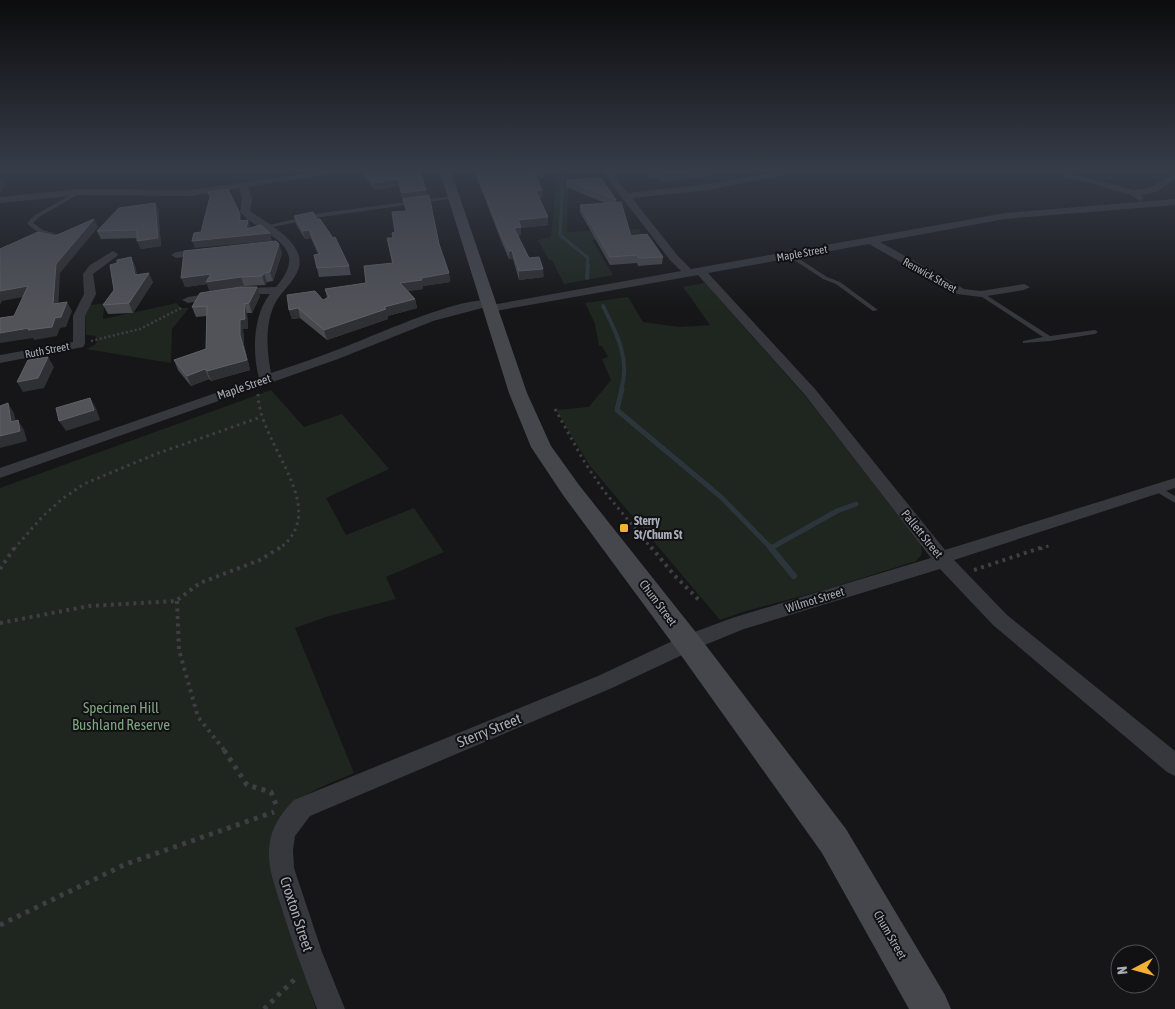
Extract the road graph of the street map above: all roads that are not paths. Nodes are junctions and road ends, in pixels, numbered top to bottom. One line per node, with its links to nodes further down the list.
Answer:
1 (38, 216): 8 (lane)
2 (252, 216): 7 (street)
3 (314, 216): 7 (lane)
4 (459, 216): 20 (street, Chum Street)
5 (642, 216): 15 (street, Pallett Street)
6 (1005, 216): 9 (street, Maple Street)
7 (268, 226): 17 (street)
8 (65, 238)
9 (870, 240): 12 (street, Maple Street); 18 (street, Renwick Street)
10 (216, 250): 14 (street)
11 (108, 254): 13 (street); 25 (street, Ruth Street)
12 (790, 255): 15 (street, Maple Street); 21 (lane)
13 (126, 256)
14 (174, 256)
15 (695, 272): 20 (street, Maple Street); 32 (street, Pallett Street)
16 (1024, 287): 18 (street, Renwick Street)
17 (278, 290): 19 (street); 27 (street)
18 (981, 294): 23 (lane)
19 (186, 300)
20 (489, 306): 27 (street, Maple Street); 33 (street, Chum Street)
21 (876, 310)
22 (1095, 332): 23 (lane)
23 (1050, 339): 24 (lane)
24 (1025, 342)
25 (78, 344): 26 (street, Ruth Street)
26 (0, 359)
27 (264, 380): 28 (street, Maple Street)
28 (0, 473)
29 (1175, 483): 30 (street, Wilmot Street)
30 (1158, 489): 31 (lane); 32 (street, Wilmot Street)
31 (1175, 500)
32 (942, 560): 33 (street, Wilmot Street); 34 (street, Pallett Street)
33 (688, 644): 35 (street, Sterry Street); 37 (street, Chum Street)
34 (1175, 765)
35 (292, 818): 36 (street, Croxton Street)
36 (331, 1009)
37 (931, 1009)

